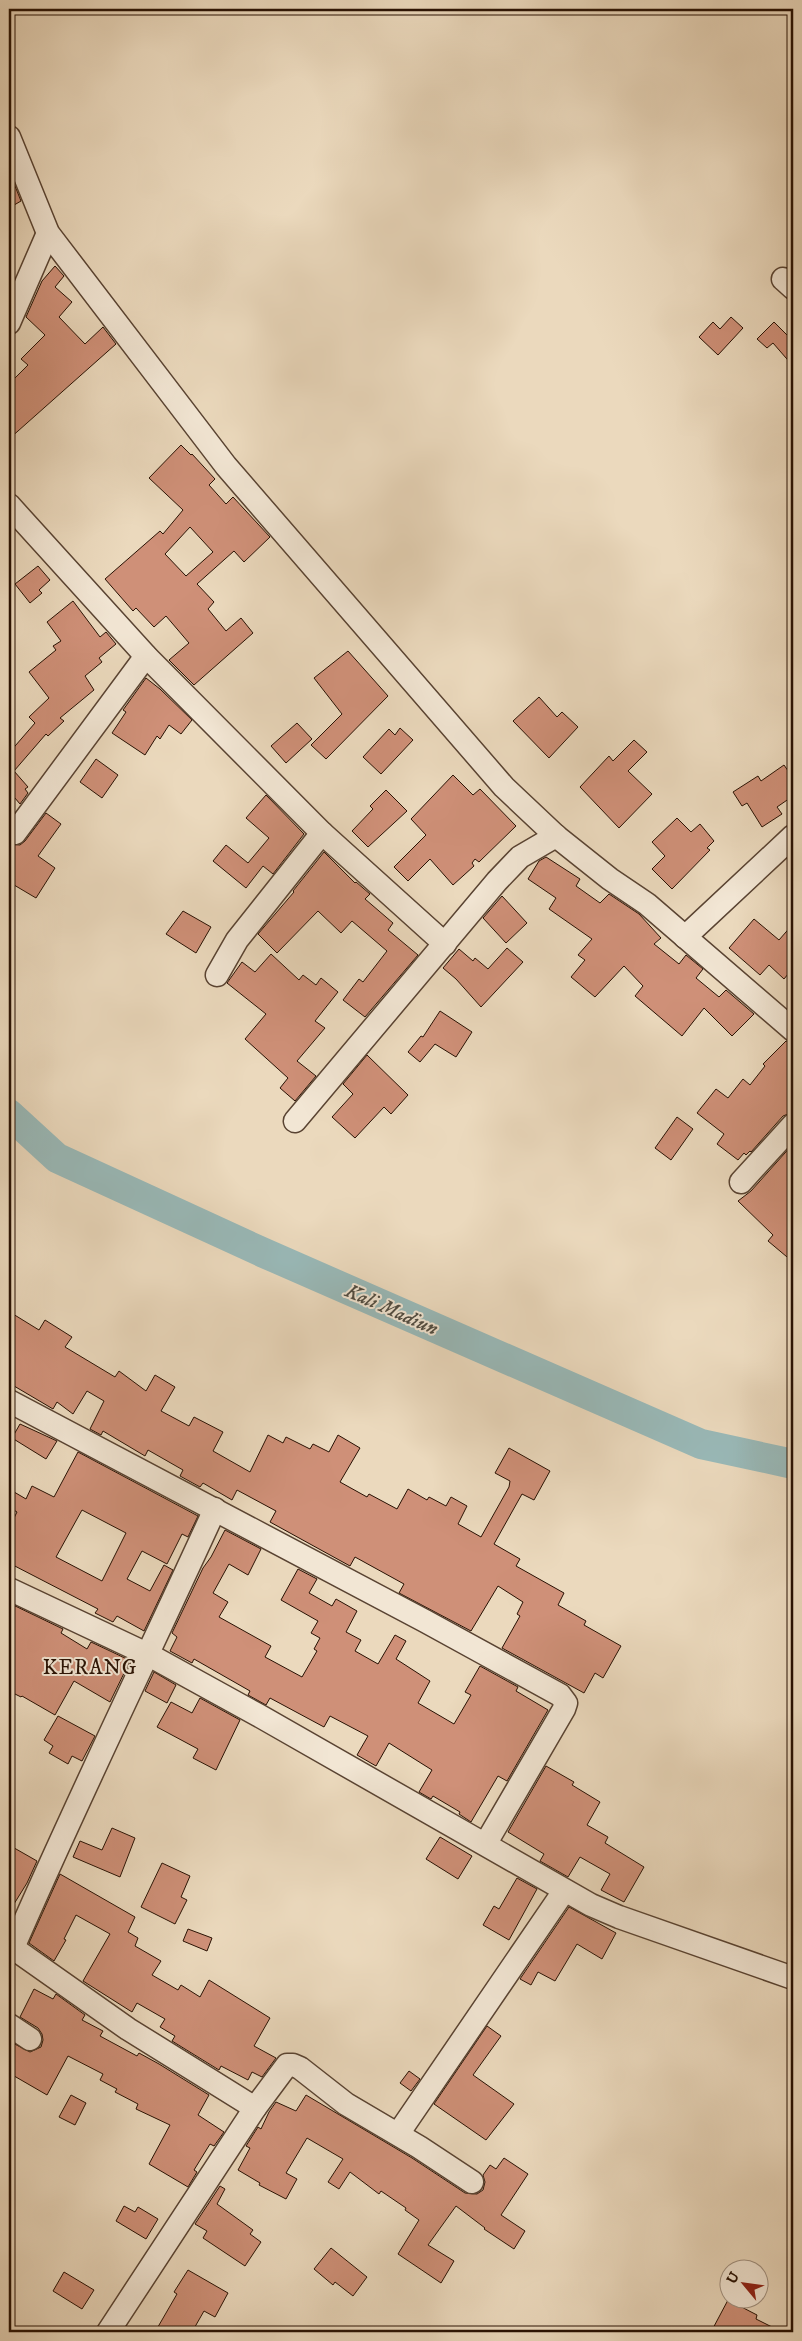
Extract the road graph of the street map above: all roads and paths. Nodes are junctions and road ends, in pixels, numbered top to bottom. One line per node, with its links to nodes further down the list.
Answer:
1 (9, 137): 2 (street)
2 (48, 233): 3 (street); 8 (street)
3 (9, 323)
4 (9, 505): 5 (street)
5 (146, 656): 6 (street); 7 (street)
6 (15, 833)
7 (322, 833): 11 (street); 12 (street)
8 (556, 836): 10 (street); 11 (street)
9 (793, 836): 10 (street)
10 (685, 937): 13 (street)
11 (445, 944): 14 (street)
12 (217, 975)
13 (793, 1030)
14 (295, 1121)
15 (793, 1125): 16 (street)
16 (741, 1182)
17 (9, 1401): 18 (street)
18 (215, 1508): 20 (street); 21 (street)
19 (9, 1589): 20 (street)
20 (149, 1655): 21 (street); 23 (street)
21 (486, 1844): 22 (street)
22 (564, 1890): 24 (street); 28 (street)
23 (11, 1947): 27 (street)
24 (793, 1978)
25 (9, 2025): 26 (street)
26 (30, 2039)
27 (254, 2108): 28 (street); 30 (street)
28 (398, 2134): 29 (street)
29 (472, 2182)
30 (108, 2332)

